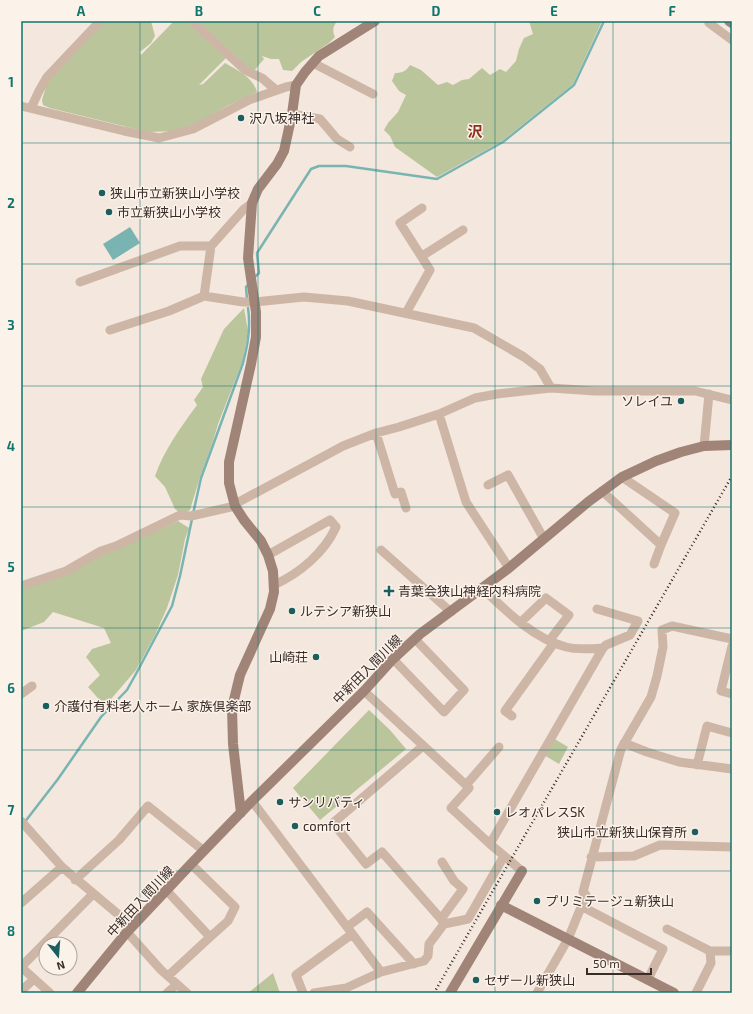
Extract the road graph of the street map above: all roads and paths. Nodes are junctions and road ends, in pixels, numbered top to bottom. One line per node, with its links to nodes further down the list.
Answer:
1 (100, 21): 13 (street)
2 (192, 21): 10 (street)
3 (375, 21): 8 (street)
4 (710, 21): 7 (street)
5 (730, 21): 6 (street)
6 (732, 23)
7 (732, 40)
8 (313, 63): 9 (street); 11 (street)
9 (296, 85): 10 (street); 14 (street)
10 (276, 90): 13 (street)
11 (373, 94)
12 (21, 106): 13 (street)
13 (31, 108)
14 (292, 114): 15 (street); 16 (street)
15 (350, 147)
16 (252, 203): 19 (street); 23 (street)
17 (422, 208): 20 (street)
18 (464, 230): 20 (street)
19 (212, 246): 21 (street); 22 (street)
20 (422, 256): 24 (street)
21 (80, 282)
22 (204, 296): 23 (street); 25 (street)
23 (255, 302): 24 (street); 36 (street)
24 (406, 313): 26 (street)
25 (110, 330)
26 (551, 388): 27 (street); 29 (street)
27 (709, 394): 28 (street); 32 (street)
28 (732, 400)
29 (439, 414): 30 (street); 43 (street)
30 (376, 433): 36 (street); 37 (street)
31 (732, 445): 32 (street, 中新田入間川線)
32 (704, 446): 33 (street, 中新田入間川線)
33 (622, 476): 35 (street, 中新田入間川線); 39 (street)
34 (488, 484): 38 (street)
35 (602, 491): 38 (street, 中新田入間川線); 39 (street)
36 (235, 505): 41 (street); 45 (street)
37 (406, 508)
38 (544, 539): 43 (street, 中新田入間川線)
39 (661, 545): 42 (street)
40 (381, 550): 48 (street)
41 (268, 555): 44 (street); 44 (street)
42 (654, 564)
43 (509, 568): 46 (street, 中新田入間川線)
44 (274, 585): 69 (street)
45 (21, 586)
46 (482, 588): 48 (street, 中新田入間川線); 49 (street)
47 (597, 609): 54 (street)
48 (451, 612): 50 (street, 中新田入間川線)
49 (521, 622): 52 (street); 52 (street)
50 (415, 639): 55 (street, 中新田入間川線); 55 (street)
51 (732, 639): 62 (street)
52 (552, 642): 54 (street); 60 (street)
53 (732, 646): 59 (street)
54 (603, 648): 71 (street)
55 (393, 659): 57 (street, 中新田入間川線)
56 (32, 686): 58 (street)
57 (364, 691): 63 (street); 68 (street, 中新田入間川線)
58 (21, 694)
59 (732, 694)
60 (512, 716)
61 (732, 733): 65 (street)
62 (624, 743): 65 (street); 75 (street)
63 (423, 746): 67 (street); 86 (street)
64 (499, 746): 67 (street)
65 (697, 765): 66 (street)
66 (732, 769)
67 (466, 785): 71 (street)
68 (252, 801): 69 (street, 中新田入間川線); 89 (street)
69 (241, 813): 73 (street, 中新田入間川線)
70 (21, 821): 78 (street)
71 (490, 844): 74 (street)
72 (732, 847): 75 (street)
73 (204, 851): 77 (street, 中新田入間川線); 80 (street)
74 (504, 856): 79 (street); 86 (street)
75 (591, 857): 85 (street)
76 (442, 862): 86 (street)
77 (191, 864): 81 (street, 中新田入間川線); 90 (street)
78 (62, 867): 80 (street); 83 (street)
79 (522, 871): 84 (street)
80 (75, 880): 82 (street)
81 (166, 891): 87 (street, 中新田入間川線); 90 (street)
82 (93, 894): 87 (street); 97 (street)
83 (21, 903)
84 (501, 905): 91 (street); 107 (street)
85 (581, 906): 91 (street); 98 (street)
86 (443, 922): 94 (street)
87 (129, 929): 96 (street); 102 (street, 中新田入間川線)
88 (667, 929): 92 (street)
89 (350, 931): 94 (street); 95 (street); 105 (street)
90 (210, 937): 96 (street)
91 (568, 939): 98 (street); 108 (street)
92 (710, 951): 93 (street); 110 (street)
93 (732, 951)
94 (414, 964): 95 (street)
95 (381, 972): 106 (street)
96 (168, 976): 99 (street)
97 (34, 979): 100 (street); 101 (street)
98 (648, 979): 109 (street)
99 (177, 984): 103 (street); 104 (street)
100 (21, 990)
101 (50, 993)
102 (77, 993)
103 (167, 993)
104 (187, 993)
105 (303, 993)
106 (314, 993)
107 (450, 993)
108 (537, 993)
109 (674, 993)
110 (696, 993)

